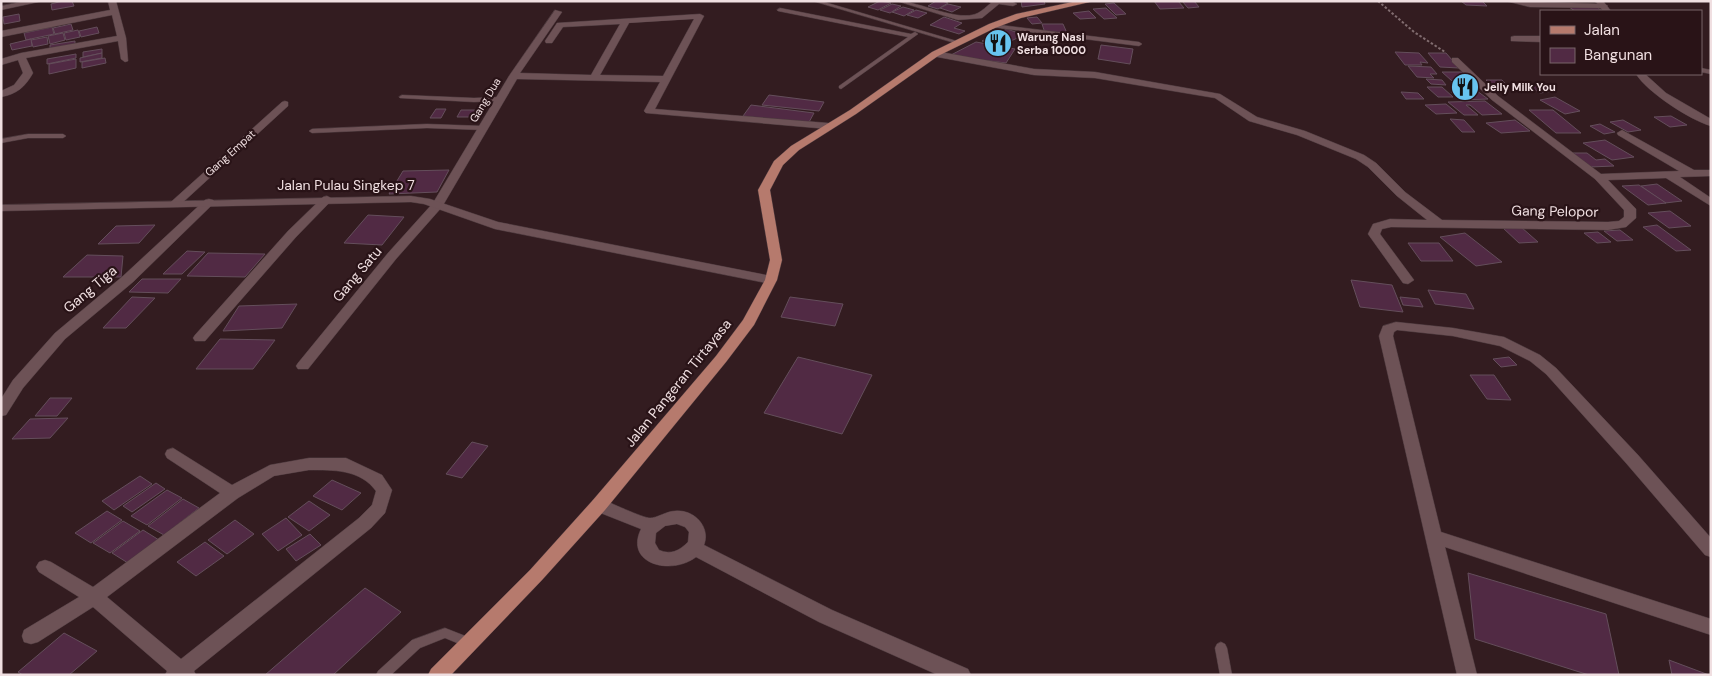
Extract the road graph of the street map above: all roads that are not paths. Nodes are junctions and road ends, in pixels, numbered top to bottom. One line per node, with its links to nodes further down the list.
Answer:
1 (39, 1): 9 (street)
2 (112, 1): 12 (street)
3 (815, 1): 16 (lane)
4 (901, 1): 7 (street)
5 (1090, 1): 11 (main road, Jalan Pangeran Tirtayasa)
6 (1510, 1): 8 (street)
7 (997, 2): 11 (street); 11 (street)
8 (1604, 6)
9 (1, 8)
10 (780, 10): 18 (lane)
11 (1014, 10): 15 (main road, Jalan Pangeran Tirtayasa)
12 (114, 12): 17 (street); 19 (street)
13 (558, 12): 30 (street, Gang Dua)
14 (626, 21): 31 (street); 32 (street); 33 (street)
15 (992, 26): 22 (main road, Jalan Pangeran Tirtayasa); 23 (lane)
16 (919, 31): 18 (lane); 22 (lane)
17 (1, 34)
18 (912, 36): 34 (lane)
19 (122, 38): 25 (street); 26 (street)
20 (1540, 38): 21 (street)
21 (1514, 39)
22 (957, 42): 24 (main road, Jalan Pangeran Tirtayasa)
23 (1139, 44)
24 (935, 54): 40 (main road, Jalan Pangeran Tirtayasa); 56 (street)
25 (21, 56): 28 (street); 35 (street)
26 (125, 59)
27 (1455, 60): 49 (street)
28 (1, 62)
29 (1641, 75): 39 (street)
30 (514, 76): 31 (street); 37 (street, Gang Dua)
31 (525, 76): 32 (street)
32 (594, 78): 33 (street)
33 (666, 79): 40 (street)
34 (841, 87)
35 (1, 94)
36 (402, 97): 37 (lane)
37 (500, 99): 41 (street, Gang Dua)
38 (285, 104): 52 (street, Gang Empat)
39 (1711, 122)
40 (828, 126): 57 (main road, Jalan Pangeran Tirtayasa)
41 (482, 128): 42 (lane); 54 (street, Gang Dua)
42 (312, 131)
43 (1622, 133): 48 (street)
44 (63, 136): 45 (lane)
45 (1, 141)
46 (1711, 173): 48 (street)
47 (1667, 174): 48 (street); 49 (street); 53 (street)
48 (1692, 174)
49 (1599, 178): 56 (street, Gang Pelopor)
50 (327, 199): 51 (street, Jalan Pulau Singkep 7); 54 (street, Jalan Pulau Singkep 7); 59 (street)
51 (209, 202): 52 (street, Jalan Pulau Singkep 7); 61 (street, Gang Tiga)
52 (176, 203): 55 (street, Jalan Pulau Singkep 7)
53 (1711, 203)
54 (438, 205): 57 (street, Jalan Pulau Singkep 7); 60 (street, Gang Satu)
55 (1, 208)
56 (1440, 224): 58 (street, Gang Pelopor)
57 (771, 280): 64 (main road, Jalan Pangeran Tirtayasa)
58 (1408, 280)
59 (200, 338)
60 (303, 366)
61 (1, 411)
62 (173, 454): 63 (street)
63 (232, 494): 70 (street); 75 (street)
64 (599, 505): 65 (street); 73 (main road, Jalan Pangeran Tirtayasa)
65 (652, 526): 67 (street); 67 (street)
66 (1433, 536): 68 (street); 71 (street); 80 (street)
67 (694, 548): 78 (street)
68 (1711, 550)
69 (46, 567): 70 (street)
70 (94, 597): 72 (street); 75 (street)
71 (1711, 627)
72 (31, 636)
73 (469, 643): 76 (lane); 77 (main road, Jalan Pangeran Tirtayasa)
74 (1221, 648): 79 (lane)
75 (180, 673)
76 (382, 675)
77 (438, 675)
78 (961, 675)
79 (1226, 675)
80 (1467, 675)

